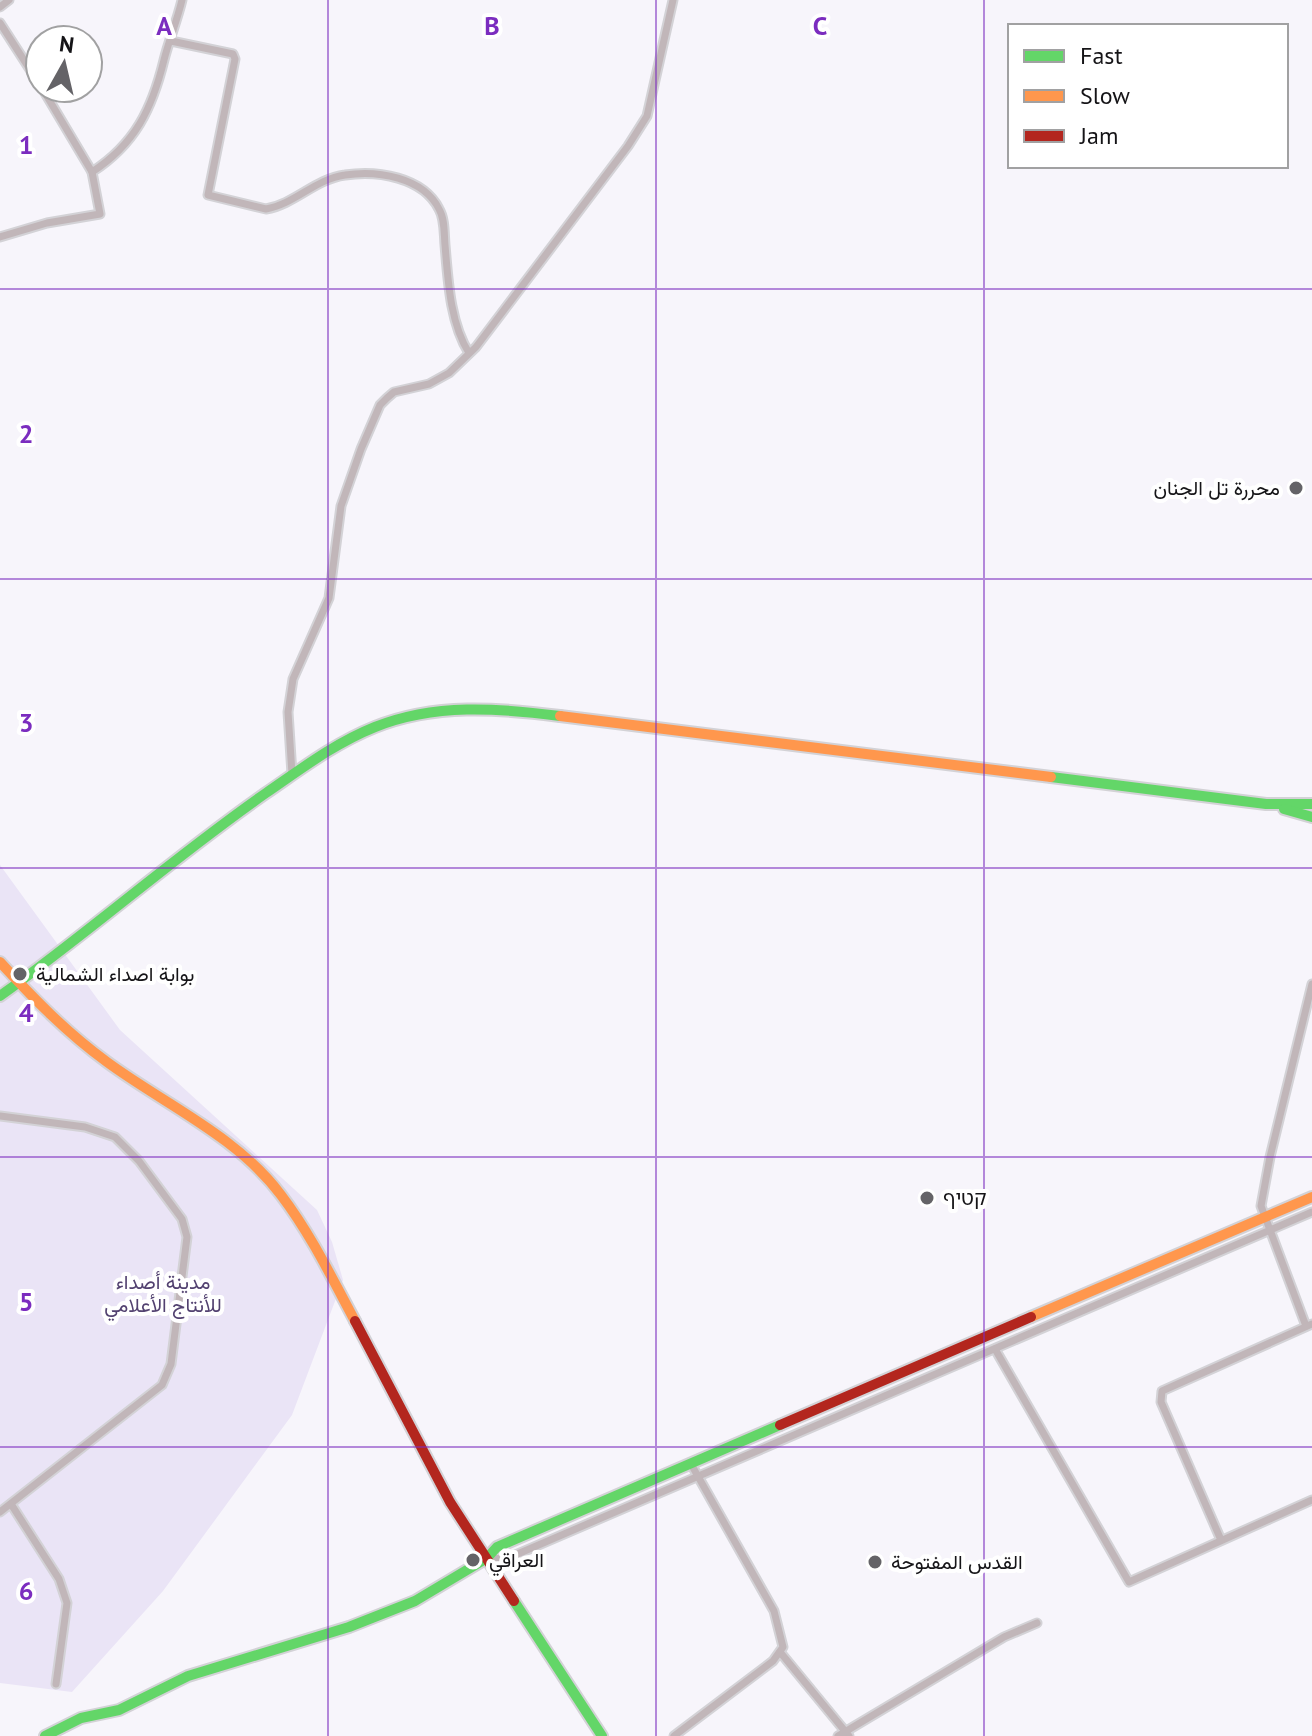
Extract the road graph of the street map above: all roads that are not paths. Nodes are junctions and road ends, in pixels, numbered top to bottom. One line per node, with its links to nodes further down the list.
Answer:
1 (9, 0): 4 (street)
2 (182, 0): 6 (street)
3 (673, 0): 11 (street)
4 (0, 7)
5 (0, 23): 7 (street)
6 (171, 41): 9 (street); 11 (street)
7 (24, 60)
8 (52, 104): 9 (street)
9 (92, 172): 10 (street)
10 (0, 237)
11 (469, 353): 12 (street)
12 (292, 774): 13 (street); 17 (street)
13 (1266, 804): 14 (street); 15 (street)
14 (1312, 804)
15 (1312, 817)
16 (0, 962): 17 (street)
17 (19, 982): 19 (street); 33 (street)
18 (1312, 984): 23 (street)
19 (0, 996)
20 (0, 1116): 30 (street)
21 (1312, 1197): 23 (street)
22 (1312, 1212): 24 (street)
23 (1263, 1218): 24 (street); 27 (street)
24 (1269, 1230): 25 (street); 26 (street)
25 (1309, 1325): 32 (street)
26 (995, 1349): 28 (street); 32 (street)
27 (691, 1464): 28 (street); 33 (street)
28 (698, 1476): 33 (street); 35 (street)
29 (1312, 1500): 32 (street)
30 (11, 1504): 31 (street); 36 (street)
31 (0, 1512)
32 (1221, 1540)
33 (487, 1558): 38 (street); 39 (street)
34 (1037, 1623): 37 (street)
35 (780, 1652): 37 (street); 40 (street)
36 (56, 1684)
37 (844, 1734)
38 (45, 1736)
39 (602, 1736)
40 (674, 1736)

